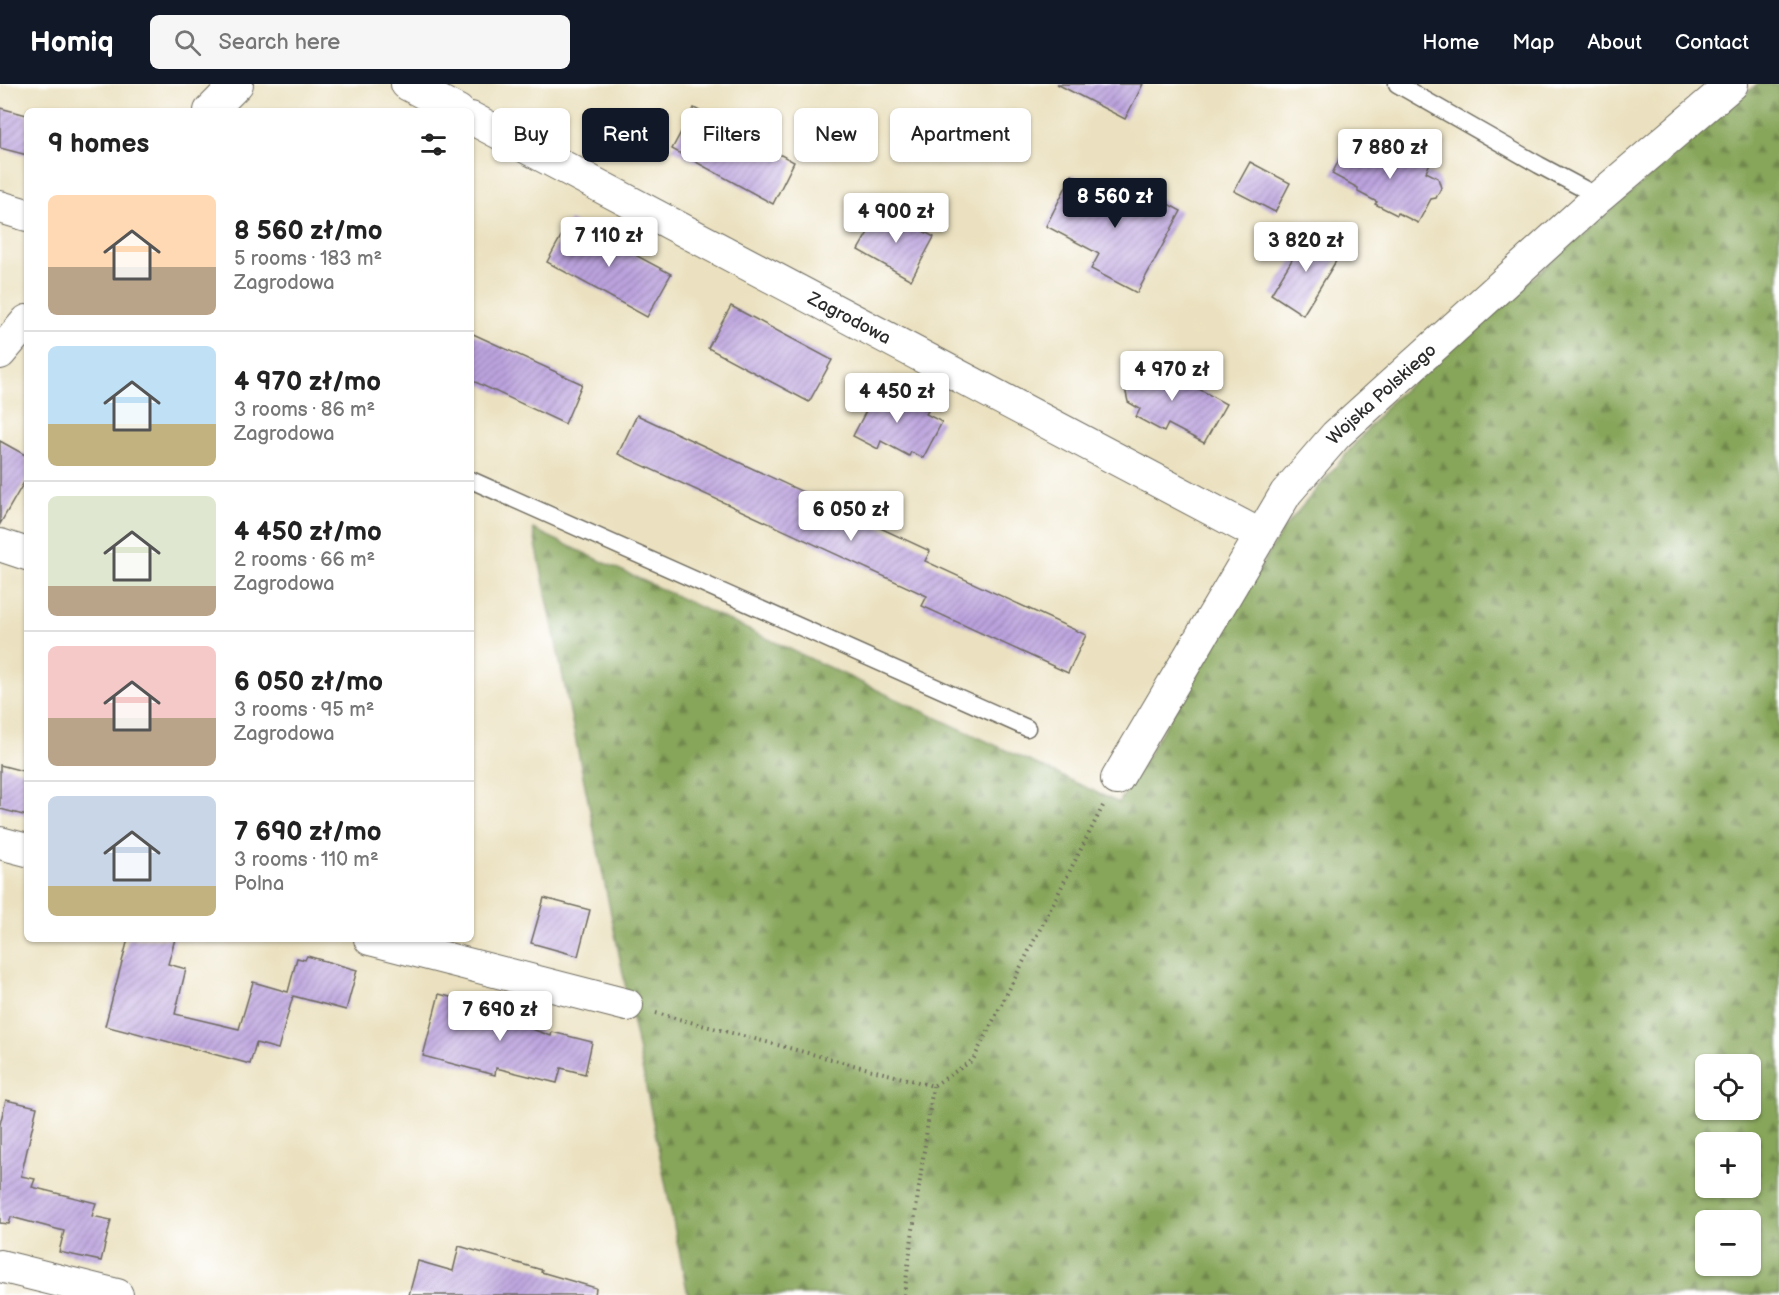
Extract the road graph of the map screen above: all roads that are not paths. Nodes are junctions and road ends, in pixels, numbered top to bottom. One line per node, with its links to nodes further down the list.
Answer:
1 (237, 84): 5 (street)
2 (407, 84): 6 (street)
3 (1397, 84): 8 (lane)
4 (1732, 84): 8 (street, Wojska Polskiego)
5 (213, 108)
6 (452, 108)
7 (474, 120): 14 (street, Zagrodowa)
8 (1599, 197): 14 (street, Wojska Polskiego)
9 (0, 207): 10 (street)
10 (24, 214)
11 (24, 325): 12 (street)
12 (0, 353)
13 (474, 481): 17 (lane)
14 (1260, 536): 18 (street, Wojska Polskiego)
15 (0, 545): 16 (street)
16 (24, 553)
17 (1027, 728)
18 (1117, 779)
19 (0, 843): 20 (street)
20 (24, 849)
21 (382, 942): 22 (street)
22 (627, 1005)
23 (0, 1266): 24 (street)
24 (117, 1295)

